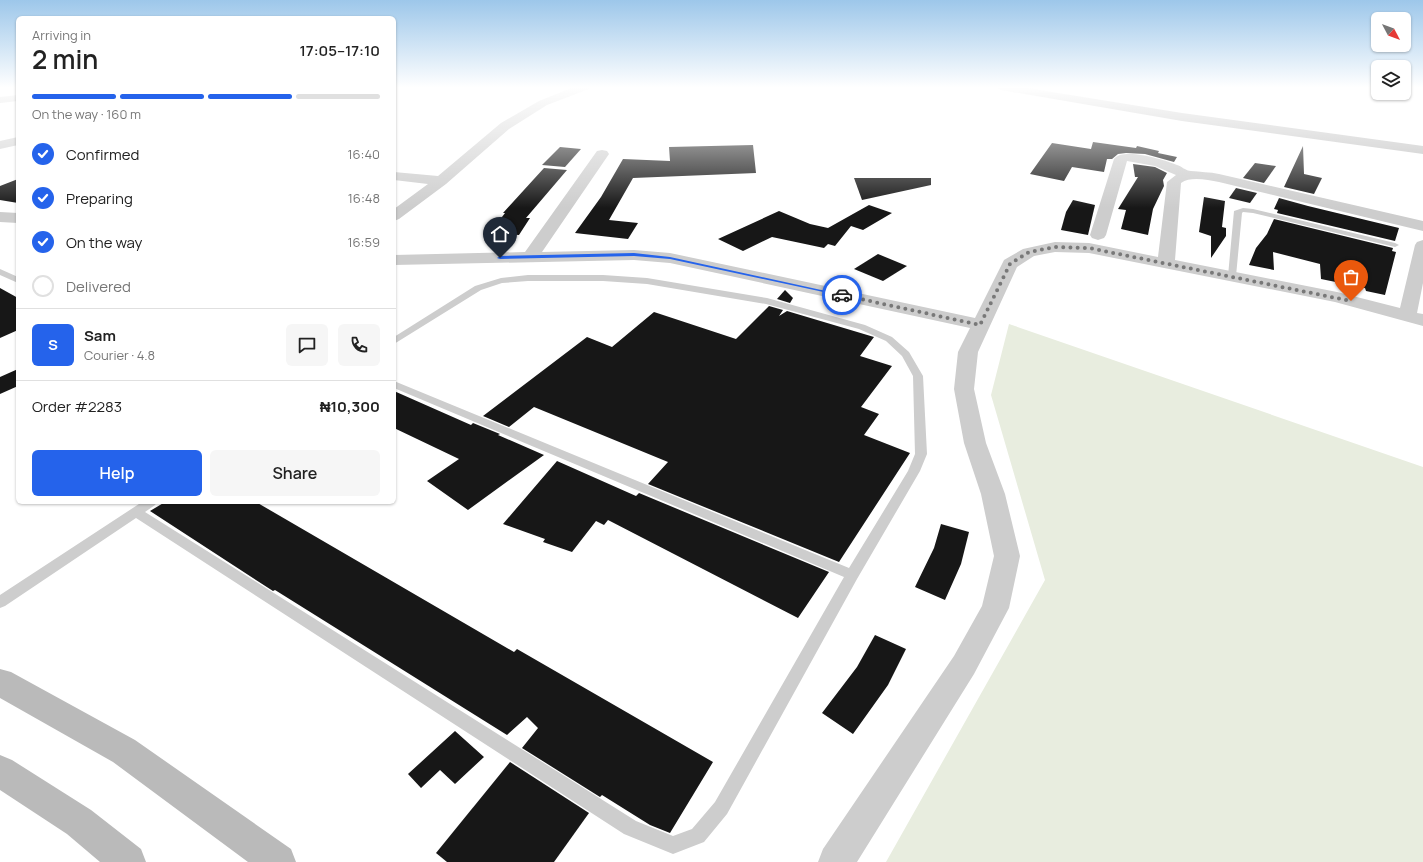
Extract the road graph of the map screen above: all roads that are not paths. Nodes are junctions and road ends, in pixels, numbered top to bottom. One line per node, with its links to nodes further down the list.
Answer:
1 (504, 127): 9 (street)
2 (1257, 127): 5 (street)
3 (16, 141): 4 (street)
4 (0, 145)
5 (1423, 150)
6 (602, 154): 17 (street)
7 (396, 176): 9 (street)
8 (1188, 176): 13 (street); 14 (street); 19 (street)
9 (441, 181): 10 (street)
10 (396, 215)
11 (0, 217): 12 (street)
12 (16, 218)
13 (1423, 226)
14 (1098, 235)
15 (1395, 245): 21 (lane)
16 (1423, 245): 23 (street)
17 (530, 257): 18 (street); 24 (street)
18 (396, 260)
19 (1166, 263): 21 (street); 24 (street)
20 (0, 272): 22 (lane)
21 (1232, 276): 23 (street)
22 (16, 279)
23 (1415, 318)
24 (980, 325): 35 (street)
25 (396, 340): 29 (lane)
26 (396, 385): 29 (lane)
27 (148, 504): 28 (lane)
28 (136, 512): 29 (lane); 30 (lane)
29 (852, 575)
30 (0, 602)
31 (0, 682): 34 (street)
32 (0, 771): 33 (street)
33 (128, 862)
34 (278, 862)
35 (836, 862)

